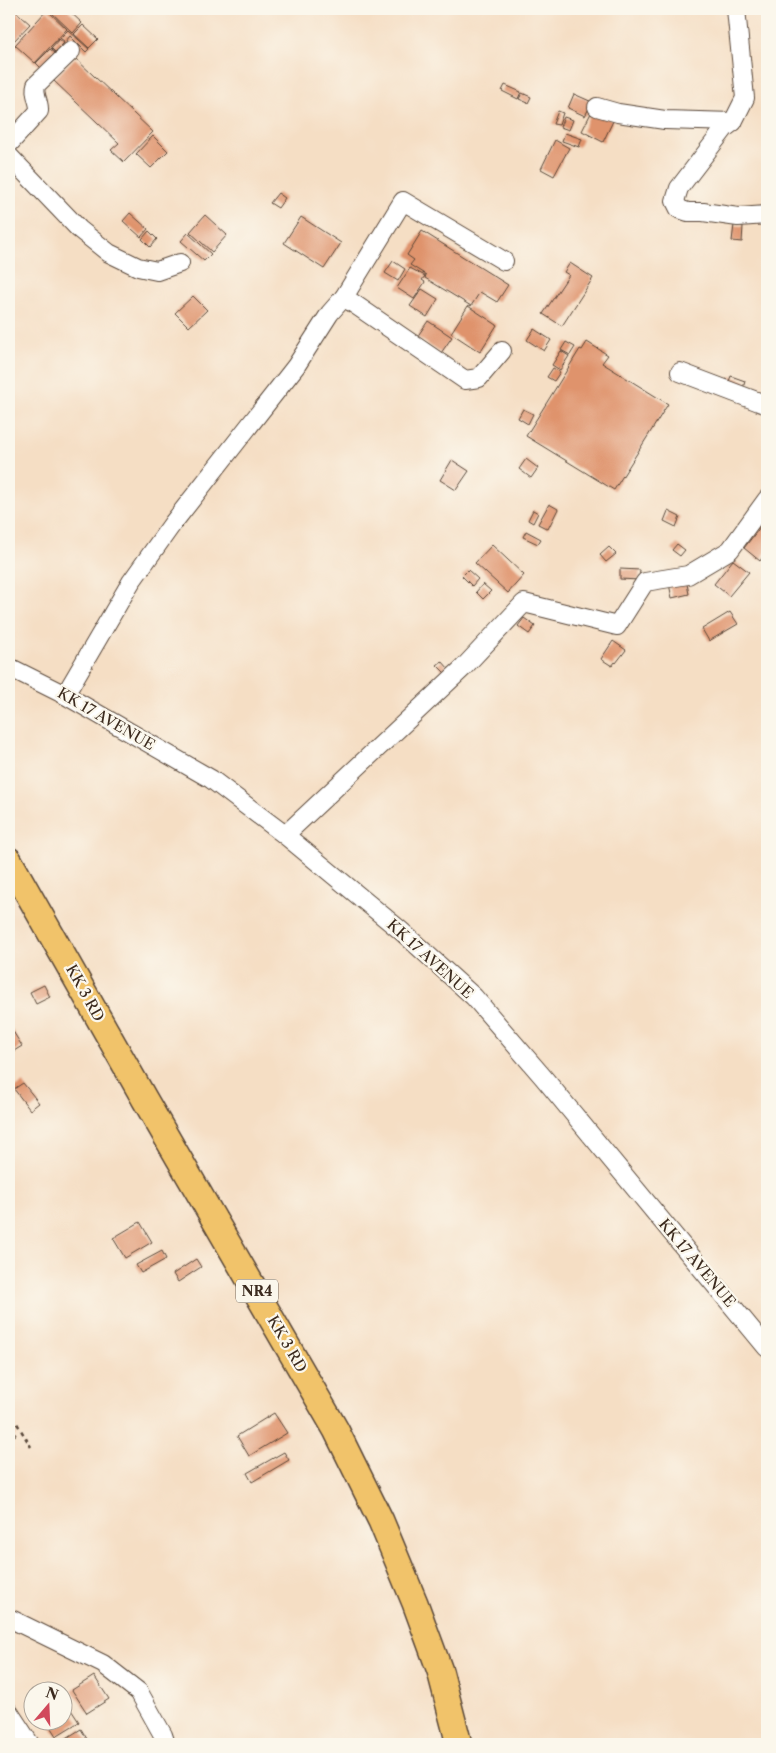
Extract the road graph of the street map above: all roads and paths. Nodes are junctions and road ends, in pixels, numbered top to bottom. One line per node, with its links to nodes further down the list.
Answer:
1 (736, 9): 4 (street)
2 (71, 51): 5 (street)
3 (597, 107): 4 (street)
4 (733, 122): 7 (street)
5 (9, 144)
6 (9, 156): 9 (street)
7 (767, 215)
8 (504, 261): 10 (street)
9 (180, 263)
10 (344, 297): 11 (street); 16 (street)
11 (502, 351)
12 (680, 372): 13 (street)
13 (767, 405)
14 (767, 499): 17 (street)
15 (9, 667): 16 (street, KK 17 AVENUE)
16 (65, 695): 17 (street, KK 17 AVENUE)
17 (285, 835): 19 (street, KK 17 AVENUE)
18 (9, 860): 26 (highway, KK 3 RD / NR4)
19 (767, 1348)
20 (9, 1410): 21 (path)
21 (30, 1447)
22 (9, 1618): 25 (street)
23 (9, 1712): 24 (street)
24 (30, 1744)
25 (166, 1744)
26 (459, 1744)

